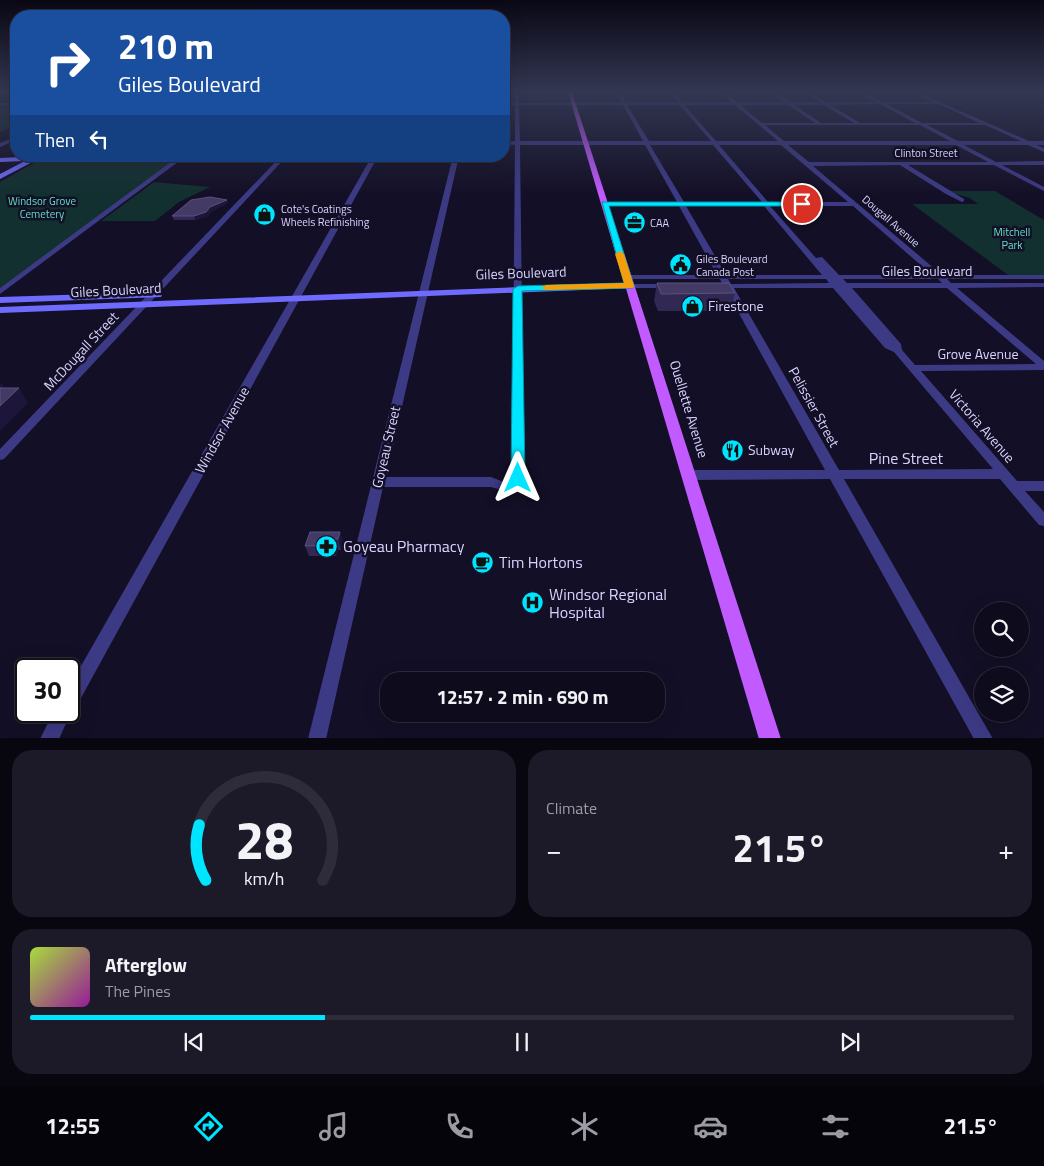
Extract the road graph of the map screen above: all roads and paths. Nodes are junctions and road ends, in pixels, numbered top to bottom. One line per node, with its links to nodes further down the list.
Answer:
1 (517, 126): 14 (street)
2 (581, 126): 15 (main road, Ouellette Avenue)
3 (637, 126): 8 (street, Pelissier Street)
4 (700, 126): 9 (street, Victoria Avenue)
5 (765, 126): 10 (street, Dougall Avenue)
6 (926, 126): 11 (street)
7 (993, 126): 12 (street)
8 (646, 142): 9 (street); 15 (street); 31 (street, Pelissier Street)
9 (714, 142): 10 (street); 32 (street, Victoria Avenue)
10 (782, 142): 11 (street); 25 (street, Dougall Avenue)
11 (955, 142): 12 (street); 23 (street)
12 (1026, 142): 16 (street); 17 (street)
13 (510, 143): 14 (street)
14 (517, 143): 15 (street); 39 (street)
15 (586, 143): 30 (main road, Ouellette Avenue)
16 (1044, 143)
17 (1044, 149)
18 (28, 162): 27 (street)
19 (176, 162): 43 (street)
20 (278, 162): 45 (street, McDougall Street)
21 (372, 162): 44 (street, Windsor Avenue)
22 (455, 162): 42 (street, Goyeau Street)
23 (996, 163): 24 (street, Clinton Street); 26 (street, Clinton Street); 28 (street)
24 (1044, 163)
25 (807, 164): 26 (street, Clinton Street); 33 (street, Dougall Avenue)
26 (902, 164): 29 (street)
27 (0, 177)
28 (1044, 189)
29 (962, 200)
30 (605, 204): 31 (street); 36 (main road, Ouellette Avenue)
31 (681, 204): 32 (street); 37 (street, Pelissier Street)
32 (767, 204): 33 (street); 38 (street, Victoria Avenue)
33 (853, 204): 35 (street, Dougall Avenue)
34 (1044, 277): 35 (street, Giles Boulevard)
35 (940, 278): 38 (street, Giles Boulevard); 40 (street, Dougall Avenue)
36 (628, 281): 37 (street, Giles Boulevard); 39 (street, Giles Boulevard); 54 (main road, Ouellette Avenue)
37 (726, 282): 38 (street, Giles Boulevard); 52 (street, Pelissier Street)
38 (836, 282): 40 (street, Giles Boulevard); 50 (street, Victoria Avenue)
39 (518, 285): 42 (street, Giles Boulevard); 55 (street)
40 (950, 286): 41 (street, Giles Boulevard); 49 (street, Dougall Avenue)
41 (1044, 286)
42 (424, 288): 44 (street, Giles Boulevard); 55 (street, Goyeau Street)
43 (0, 292)
44 (298, 293): 45 (street, Giles Boulevard); 47 (street, Giles Boulevard); 59 (street, Windsor Avenue)
45 (153, 295): 46 (street, Giles Boulevard); 47 (street, McDougall Street)
46 (0, 300)
47 (144, 304): 48 (street, Giles Boulevard); 51 (street, McDougall Street)
48 (0, 310)
49 (1044, 367): 50 (street, Grove Avenue)
50 (913, 368): 53 (street, Victoria Avenue)
51 (0, 456)
52 (835, 474): 53 (street, Pine Street); 54 (street, Pine Street); 64 (street, Pelissier Street)
53 (1003, 474): 56 (street, Victoria Avenue)
54 (688, 475): 63 (main road, Ouellette Avenue)
55 (378, 482): 62 (street, Goyeau Street)
56 (1014, 486): 57 (street); 58 (street, Victoria Avenue)
57 (1044, 486)
58 (1044, 521)
59 (80, 683)
60 (57, 723): 61 (street)
61 (49, 738)
62 (317, 738)
63 (770, 738)
64 (984, 738)

